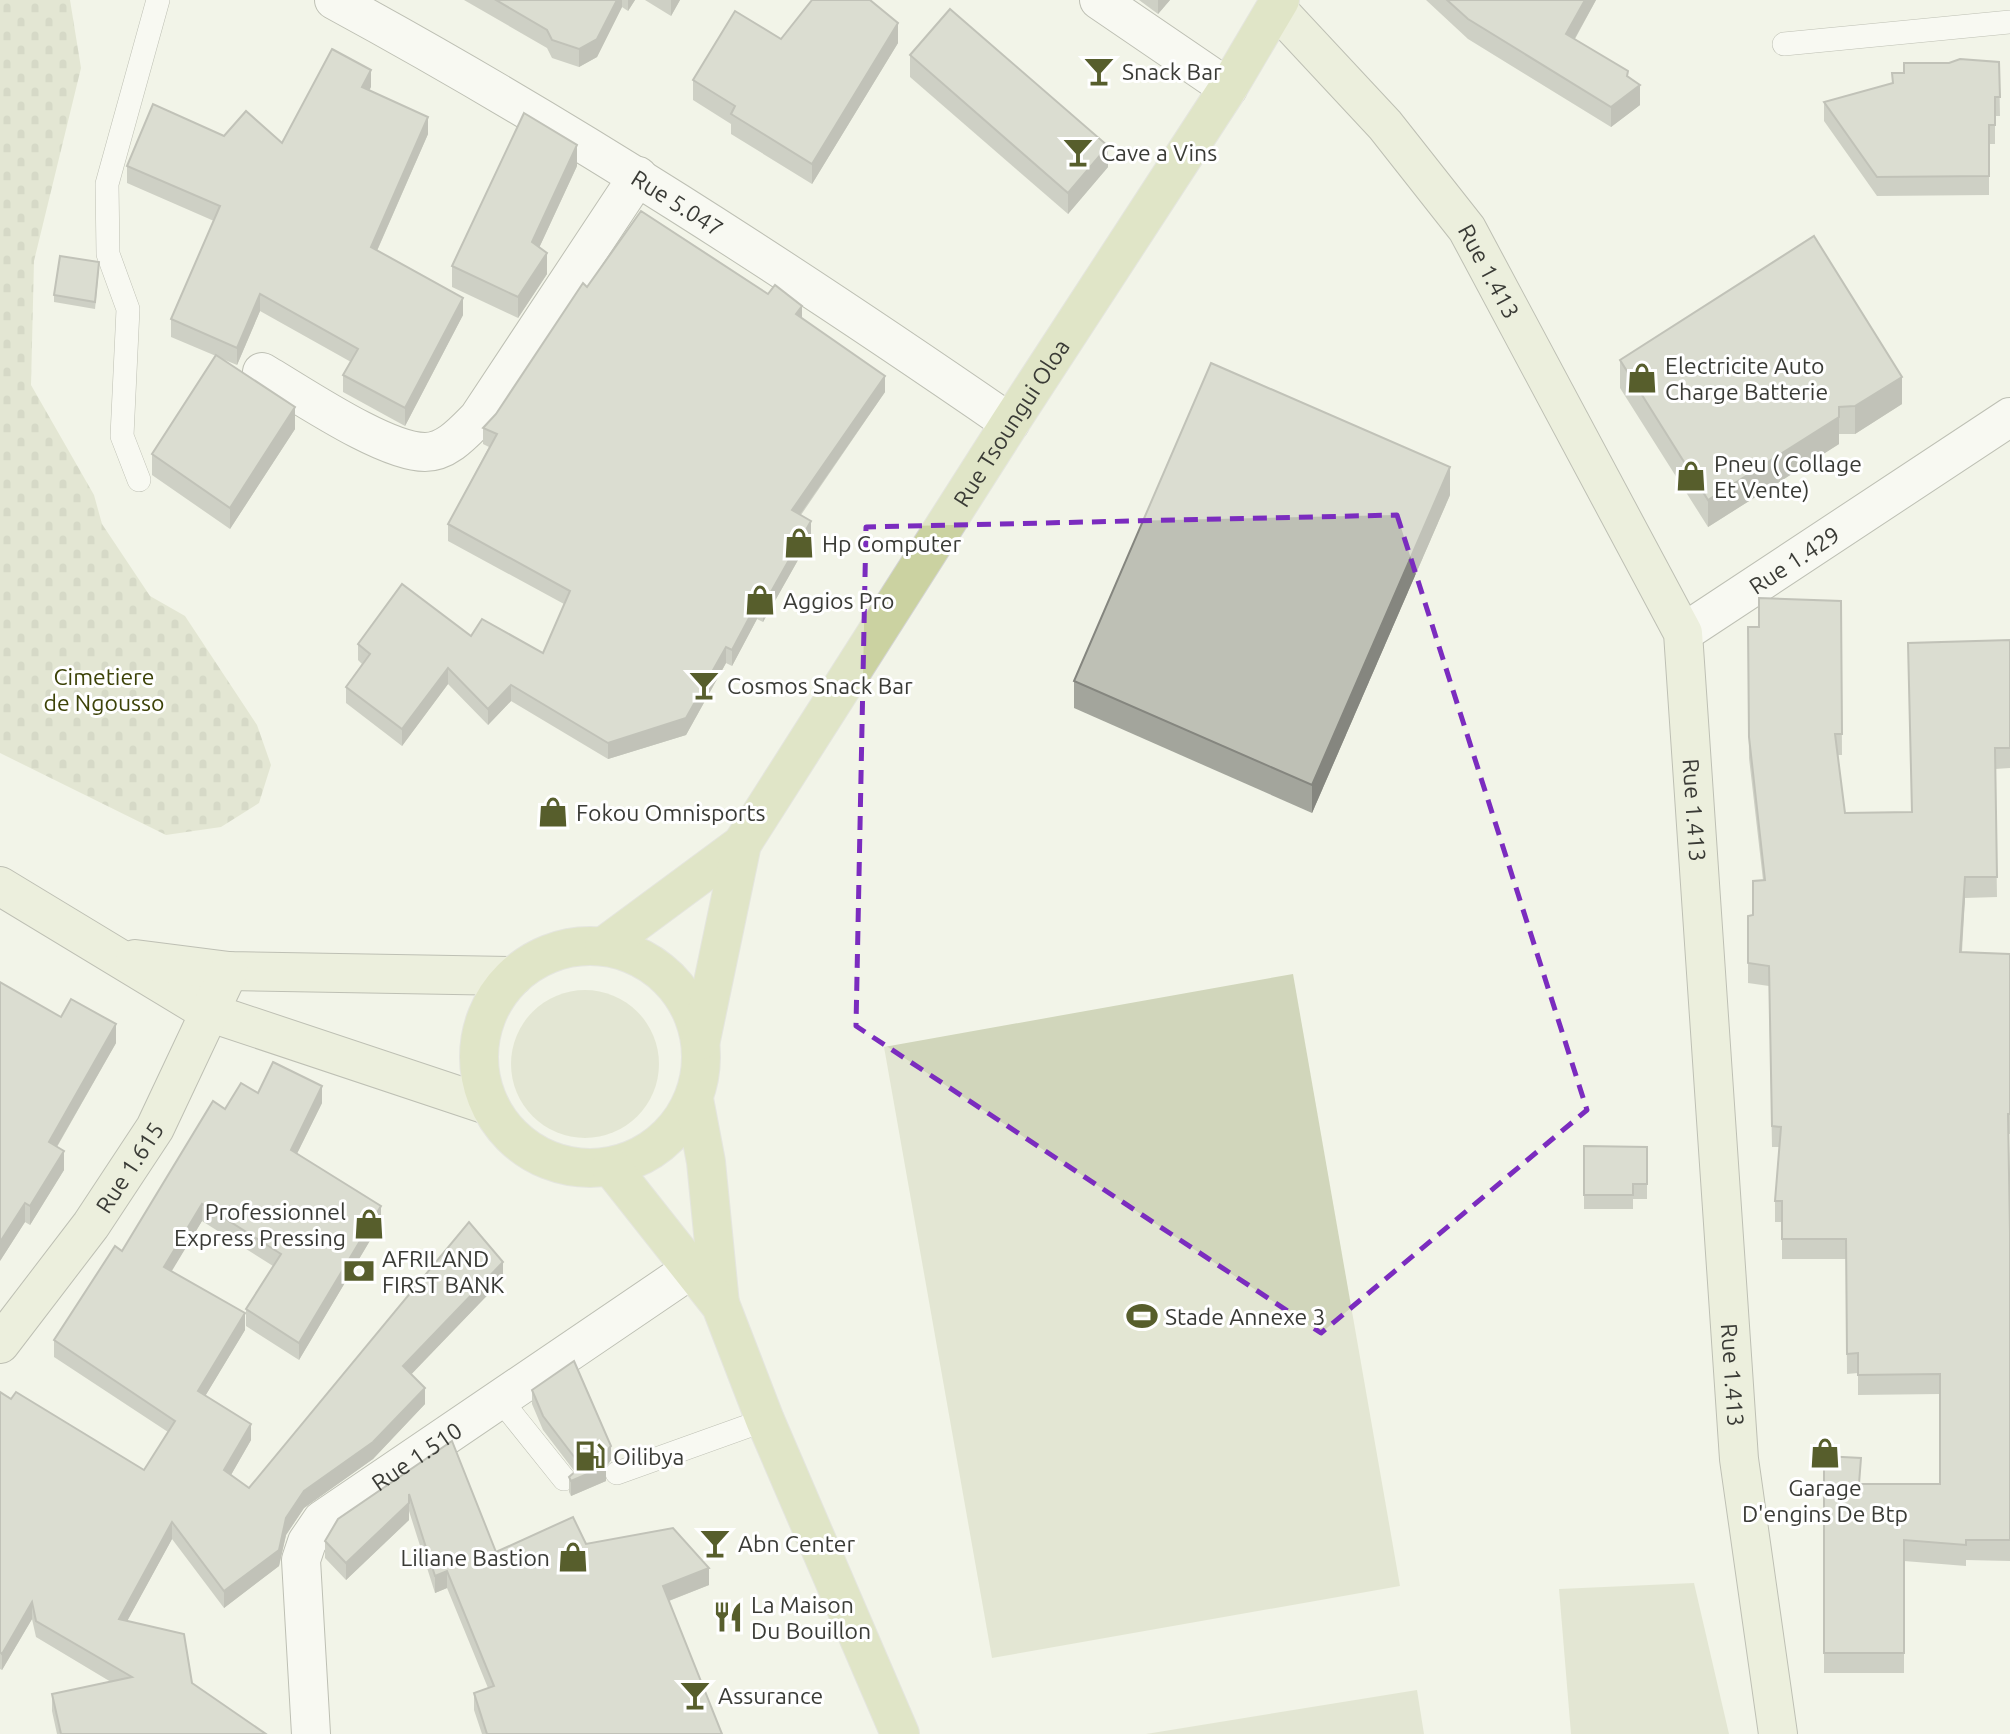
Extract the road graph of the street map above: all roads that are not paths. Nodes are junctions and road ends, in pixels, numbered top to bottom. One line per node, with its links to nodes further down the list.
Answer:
1 (158, 0): 12 (lane)
2 (334, 0): 8 (street, Rue 5.047)
3 (1100, 0): 7 (street)
4 (1278, 4): 7 (main road, Rue Tsoungui Oloa); 13 (street, Rue 1.413)
5 (2010, 22): 6 (lane)
6 (1784, 44)
7 (1228, 88): 11 (main road, Rue Tsoungui Oloa)
8 (638, 176): 9 (street); 11 (street, Rue 5.047)
9 (262, 372)
10 (2010, 417): 13 (street, Rue 1.429)
11 (1010, 423): 14 (main road, Rue Tsoungui Oloa)
12 (139, 480)
13 (1683, 633): 34 (street, Rue 1.413)
14 (742, 844): 16 (main road); 21 (main road)
15 (0, 886): 17 (street)
16 (604, 946): 19 (main road); 21 (main road)
17 (120, 957): 18 (street); 20 (street)
18 (229, 971): 19 (street); 20 (street, Rue 1.615)
19 (513, 976): 23 (main road)
20 (208, 1012): 23 (street); 27 (street, Rue 1.615)
21 (701, 1040): 22 (main road)
22 (694, 1099): 24 (main road); 26 (main road)
23 (490, 1106): 24 (main road)
24 (611, 1167): 25 (main road)
25 (693, 1269): 26 (main road); 28 (street, Rue 1.510)
26 (720, 1306): 29 (main road)
27 (0, 1345)
28 (499, 1398): 31 (lane); 32 (street, Rue 1.510)
29 (765, 1420): 30 (lane); 33 (main road)
30 (617, 1474)
31 (564, 1479)
32 (310, 1734)
33 (900, 1734)
34 (1778, 1734)

